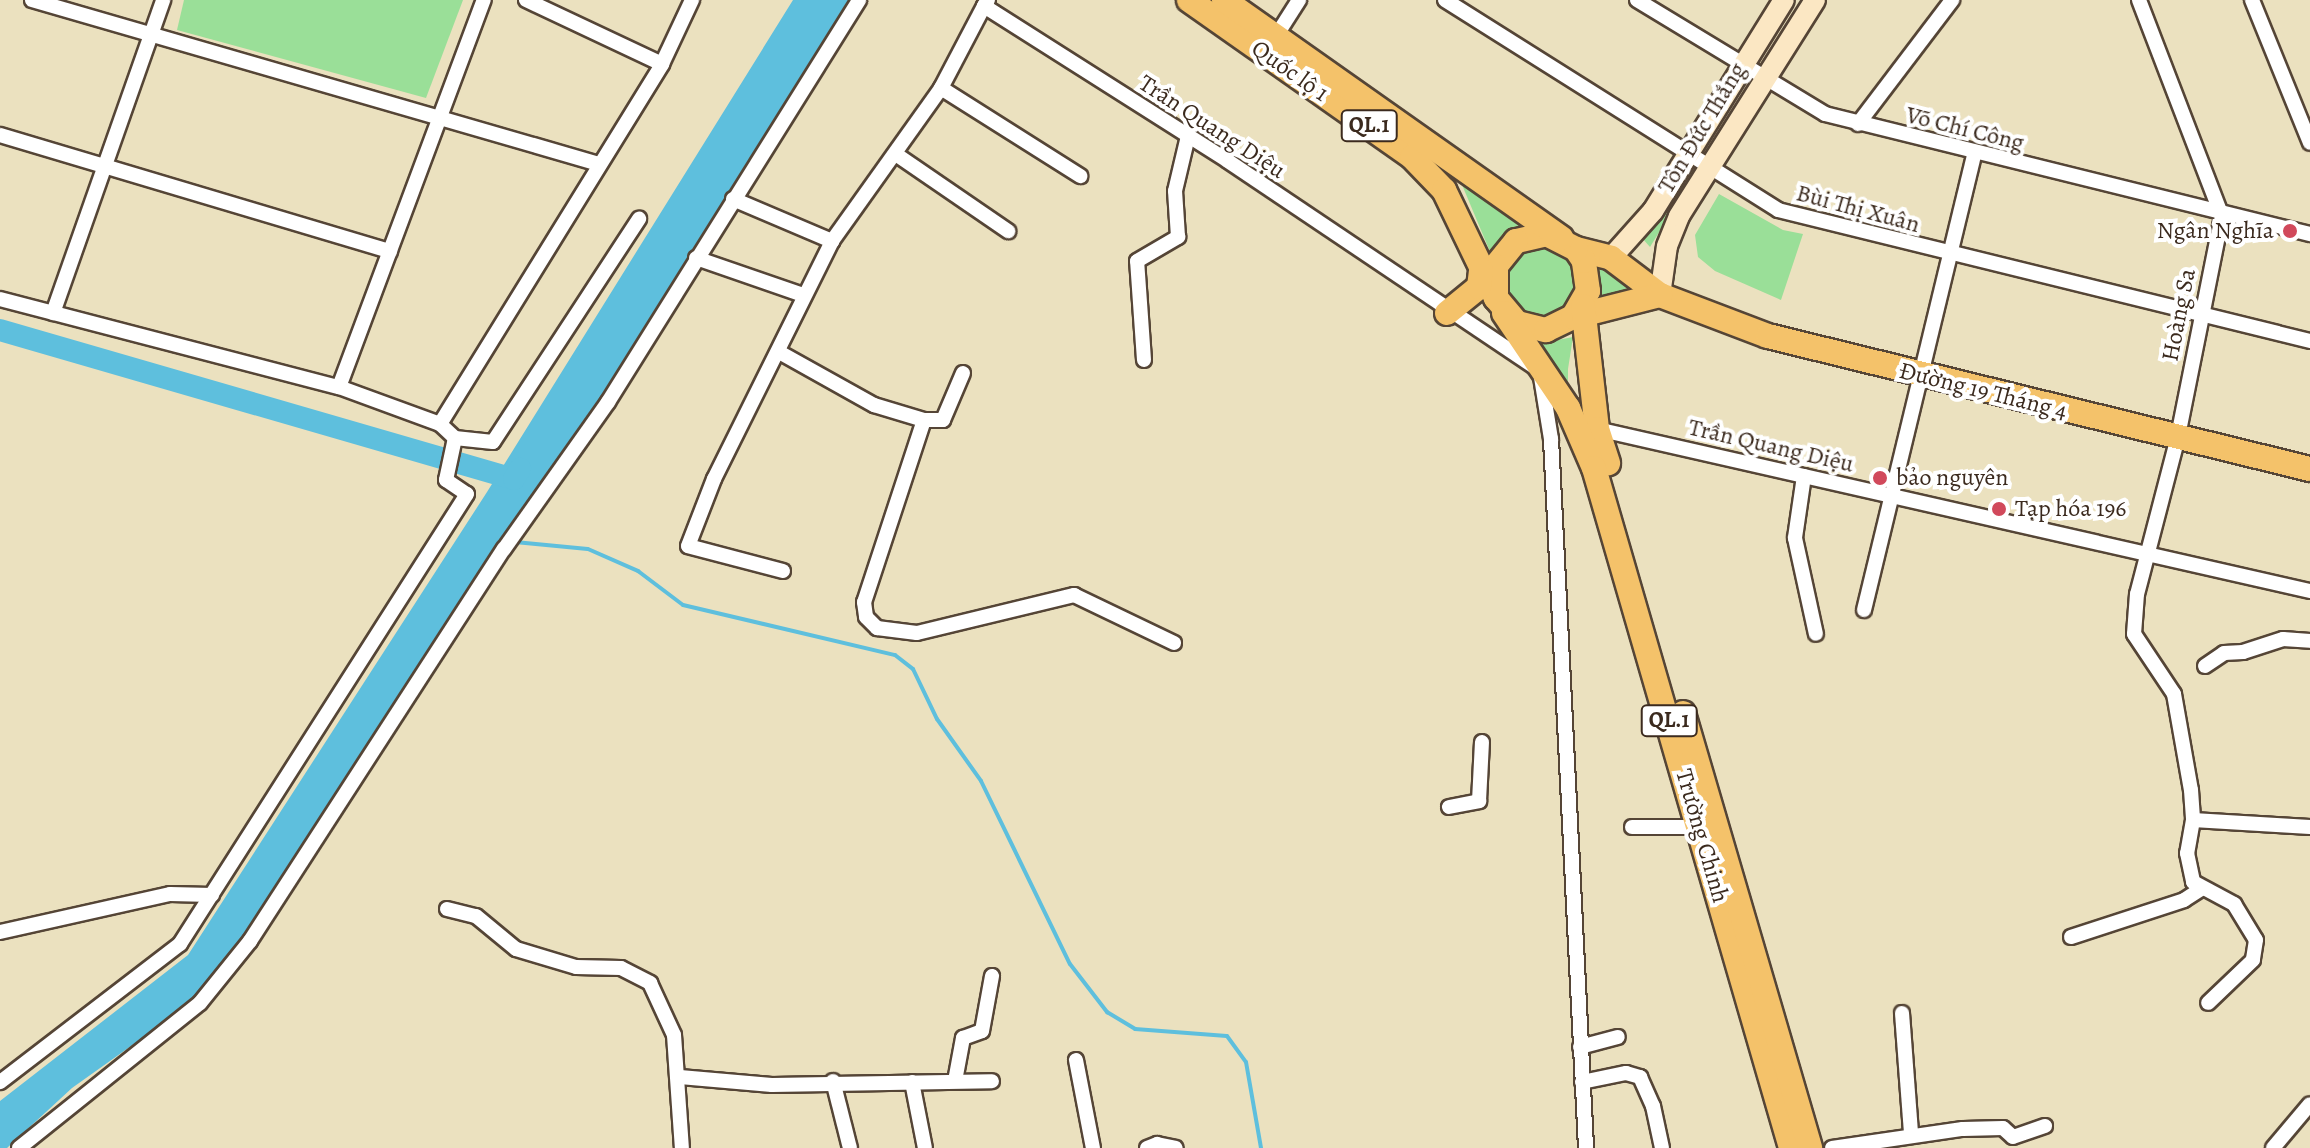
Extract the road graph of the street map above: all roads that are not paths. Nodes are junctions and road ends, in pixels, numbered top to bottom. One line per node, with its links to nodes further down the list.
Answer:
1 (32, 0): 18 (street)
2 (163, 0): 18 (street)
3 (484, 0): 24 (street)
4 (526, 0): 20 (street)
5 (692, 0): 20 (street)
6 (859, 0): 36 (street)
7 (1189, 0): 47 (main road, Quốc lộ 1 / QL.1)
8 (1224, 0): 19 (main road, Quốc lộ 1 / QL.1)
9 (1299, 0): 19 (street)
10 (1445, 0): 30 (street, Bùi Thị Xuân)
11 (1637, 0): 21 (street, Võ Chí Công)
12 (1784, 0): 21 (main road, Tôn Đức Thắng)
13 (1815, 0): 22 (main road, Tôn Đức Thắng)
14 (1952, 0): 25 (street)
15 (2139, 0): 37 (street)
16 (2252, 0): 28 (street)
17 (986, 3): 23 (street); 27 (street, Trần Quang Diệu)
18 (151, 34): 24 (street); 32 (street)
19 (1276, 36): 42 (main road, Quốc lộ 1 / QL.1)
20 (662, 64): 33 (street)
21 (1741, 66): 22 (street, Võ Chí Công); 30 (main road, Tôn Đức Thắng)
22 (1762, 79): 25 (street, Võ Chí Công); 34 (main road, Tôn Đức Thắng)
23 (941, 88): 29 (street); 35 (street)
24 (440, 118): 33 (street); 43 (street)
25 (1858, 124): 31 (street, Võ Chí Công)
26 (0, 135): 32 (street)
27 (1188, 136): 54 (street, Trần Quang Diệu); 58 (street)
28 (2310, 143)
29 (897, 155): 39 (street); 41 (street)
30 (1686, 155): 34 (street, Bùi Thị Xuân); 46 (main road, Tôn Đức Thắng)
31 (1974, 155): 37 (street, Võ Chí Công); 44 (street)
32 (105, 163): 43 (street); 53 (street)
33 (599, 164): 64 (street)
34 (1707, 170): 44 (street, Bùi Thị Xuân); 49 (main road, Tôn Đức Thắng)
35 (1080, 176)
36 (733, 199): 41 (street); 45 (street)
37 (2222, 216): 40 (street, Võ Chí Công); 55 (street, Hoàng Sa)
38 (639, 219): 67 (street)
39 (1008, 231)
40 (2310, 234)
41 (832, 241): 48 (street)
42 (1569, 244): 46 (main road, Đường 19 Tháng 4); 51 (main road); 52 (main road, QL.1)
43 (390, 251): 62 (street)
44 (1949, 255): 55 (street, Bùi Thị Xuân); 61 (street)
45 (696, 258): 48 (street); 106 (street)
46 (1611, 258): 49 (main road, Đường 19 Tháng 4)
47 (1481, 270): 51 (main road, Quốc lộ 1 / QL.1); 54 (main road)
48 (803, 295): 57 (street)
49 (1660, 295): 52 (main road); 61 (main road, Đường 19 Tháng 4)
50 (0, 299): 53 (street)
51 (1500, 306): 52 (main road); 59 (main road, Trường Chinh / QL.1)
52 (1580, 312): 65 (main road, Trường Chinh / QL.1)
53 (53, 313): 62 (street)
54 (1447, 313): 59 (street, Trần Quang Diệu)
55 (2200, 315): 56 (street, Bùi Thị Xuân); 66 (street, Hoàng Sa)
56 (2310, 341)
57 (779, 352): 63 (street); 72 (street)
58 (1144, 360)
59 (1540, 371): 83 (main road, Trường Chinh / QL.1); 94 (street)
60 (963, 373): 63 (street)
61 (1923, 377): 66 (main road, Đường 19 Tháng 4); 70 (street)
62 (339, 387): 64 (street)
63 (924, 420): 77 (street)
64 (440, 424): 67 (street)
65 (1597, 429): 69 (street, Trần Quang Diệu); 116 (main road, Trường Chinh / QL.1)
66 (2178, 437): 68 (main road, Đường 19 Tháng 4); 71 (street, Hoàng Sa)
67 (454, 442): 86 (street)
68 (2310, 469)
69 (1804, 476): 70 (street, Trần Quang Diệu); 75 (street)
70 (1892, 496): 71 (street, Trần Quang Diệu); 74 (street)
71 (2146, 554): 73 (street, Trần Quang Diệu); 81 (street, Hoàng Sa)
72 (783, 571)
73 (2310, 591)
74 (1864, 610)
75 (1816, 634)
76 (2310, 641): 78 (street)
77 (1174, 643)
78 (2205, 666)
79 (1482, 742): 80 (street)
80 (1449, 807)
81 (2193, 820): 84 (street); 85 (street, Hoàng Sa)
82 (1632, 827): 83 (street)
83 (1700, 827): 115 (main road, Trường Chinh / QL.1)
84 (2310, 827)
85 (2201, 889): 89 (street); 91 (street)
86 (212, 895): 88 (street); 100 (street)
87 (447, 909): 96 (street)
88 (0, 932)
89 (2071, 937)
90 (992, 976): 98 (street)
91 (2208, 1003)
92 (1902, 1013): 105 (street)
93 (1618, 1037): 94 (street)
94 (1580, 1047): 102 (street)
95 (1076, 1060): 110 (street)
96 (680, 1077): 97 (street); 107 (street)
97 (833, 1081): 101 (street); 108 (street)
98 (955, 1081): 99 (street); 101 (street)
99 (992, 1081)
100 (0, 1082)
101 (912, 1082): 109 (street)
102 (1582, 1082): 113 (street); 114 (street)
103 (2310, 1104): 118 (street)
104 (2045, 1126): 105 (street)
105 (1911, 1134): 117 (street)
106 (19, 1148)
107 (682, 1148)
108 (850, 1148)
109 (925, 1148)
110 (1093, 1148)
111 (1147, 1148): 112 (street)
112 (1176, 1148)
113 (1586, 1148)
114 (1662, 1148)
115 (1791, 1148)
116 (1810, 1148)
117 (1832, 1148)
118 (2273, 1148)

